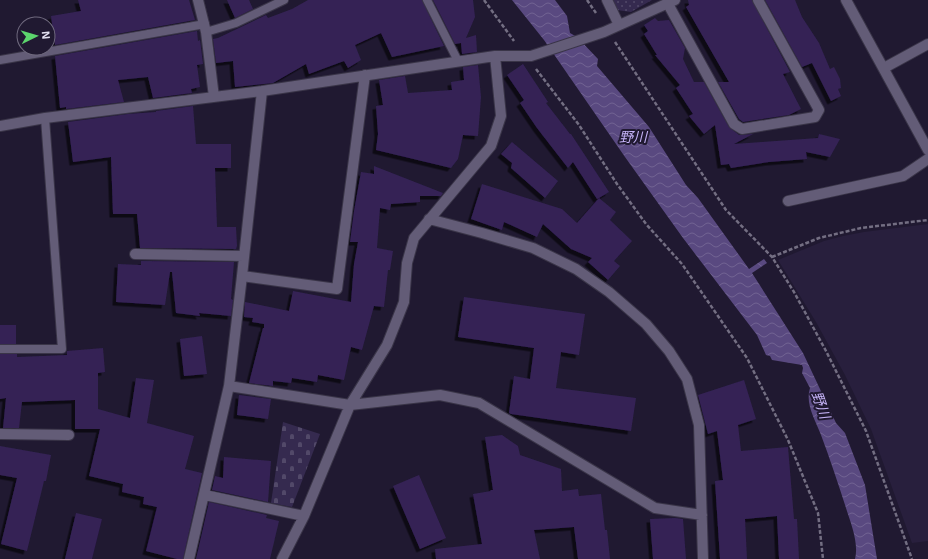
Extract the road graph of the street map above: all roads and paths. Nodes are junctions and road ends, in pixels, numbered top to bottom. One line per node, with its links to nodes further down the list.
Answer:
1 (198, 0): 10 (street)
2 (284, 0): 10 (lane)
3 (427, 0): 16 (lane)
4 (484, 0): 14 (path)
5 (607, 0): 9 (street)
6 (758, 0): 8 (street)
7 (846, 0): 17 (street)
8 (671, 2): 9 (street)
9 (619, 25): 11 (street)
10 (206, 28): 15 (lane); 20 (street)
11 (606, 31): 14 (street); 30 (path)
12 (928, 44): 17 (street)
13 (495, 56): 14 (street); 16 (street); 26 (street)
14 (528, 56): 43 (path)
15 (0, 60)
16 (458, 61): 18 (street)
17 (884, 68): 23 (street)
18 (365, 75): 19 (street); 31 (street)
19 (262, 90): 20 (street); 29 (street)
20 (214, 97): 21 (street)
21 (45, 118): 22 (street); 32 (lane)
22 (0, 126)
23 (928, 150)
24 (928, 159): 25 (street)
25 (788, 201)
26 (429, 219): 34 (street); 38 (street)
27 (928, 220): 30 (path)
28 (135, 254): 29 (street)
29 (244, 256): 31 (street)
30 (772, 258): 44 (path)
31 (242, 276): 33 (street)
32 (0, 349)
33 (229, 386): 34 (street); 37 (street)
34 (350, 405): 38 (street); 39 (street)
35 (0, 434): 36 (street)
36 (69, 435)
37 (205, 495): 39 (street); 40 (street)
38 (702, 514): 42 (street)
39 (304, 516): 41 (street)
40 (189, 559)
41 (282, 559)
42 (703, 559)
43 (823, 559)
44 (912, 559)

